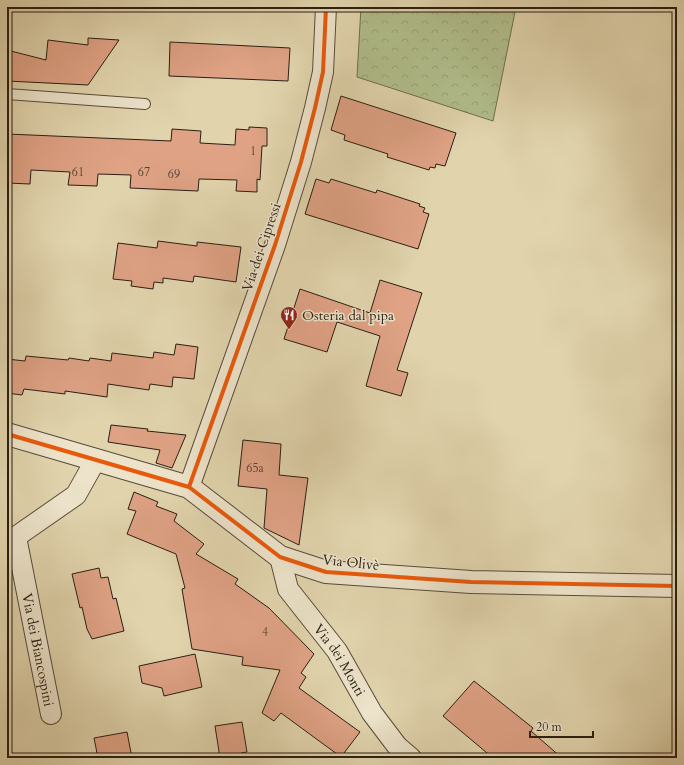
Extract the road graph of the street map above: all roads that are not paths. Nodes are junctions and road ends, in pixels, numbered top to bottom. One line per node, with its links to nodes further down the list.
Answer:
1 (326, 7): 6 (street, Via dei Cipressi)
2 (7, 94): 3 (lane)
3 (145, 104)
4 (7, 434): 5 (street, Via Olivè)
5 (95, 461): 6 (street, Via Olivè); 7 (street, Via dei Biancospini)
6 (189, 487): 8 (street, Via Olivè)
7 (12, 540): 10 (street, Via dei Biancospini)
8 (280, 557): 9 (street, Via Olivè); 11 (street, Via dei Monti)
9 (677, 586)
10 (51, 714)
11 (411, 758)

